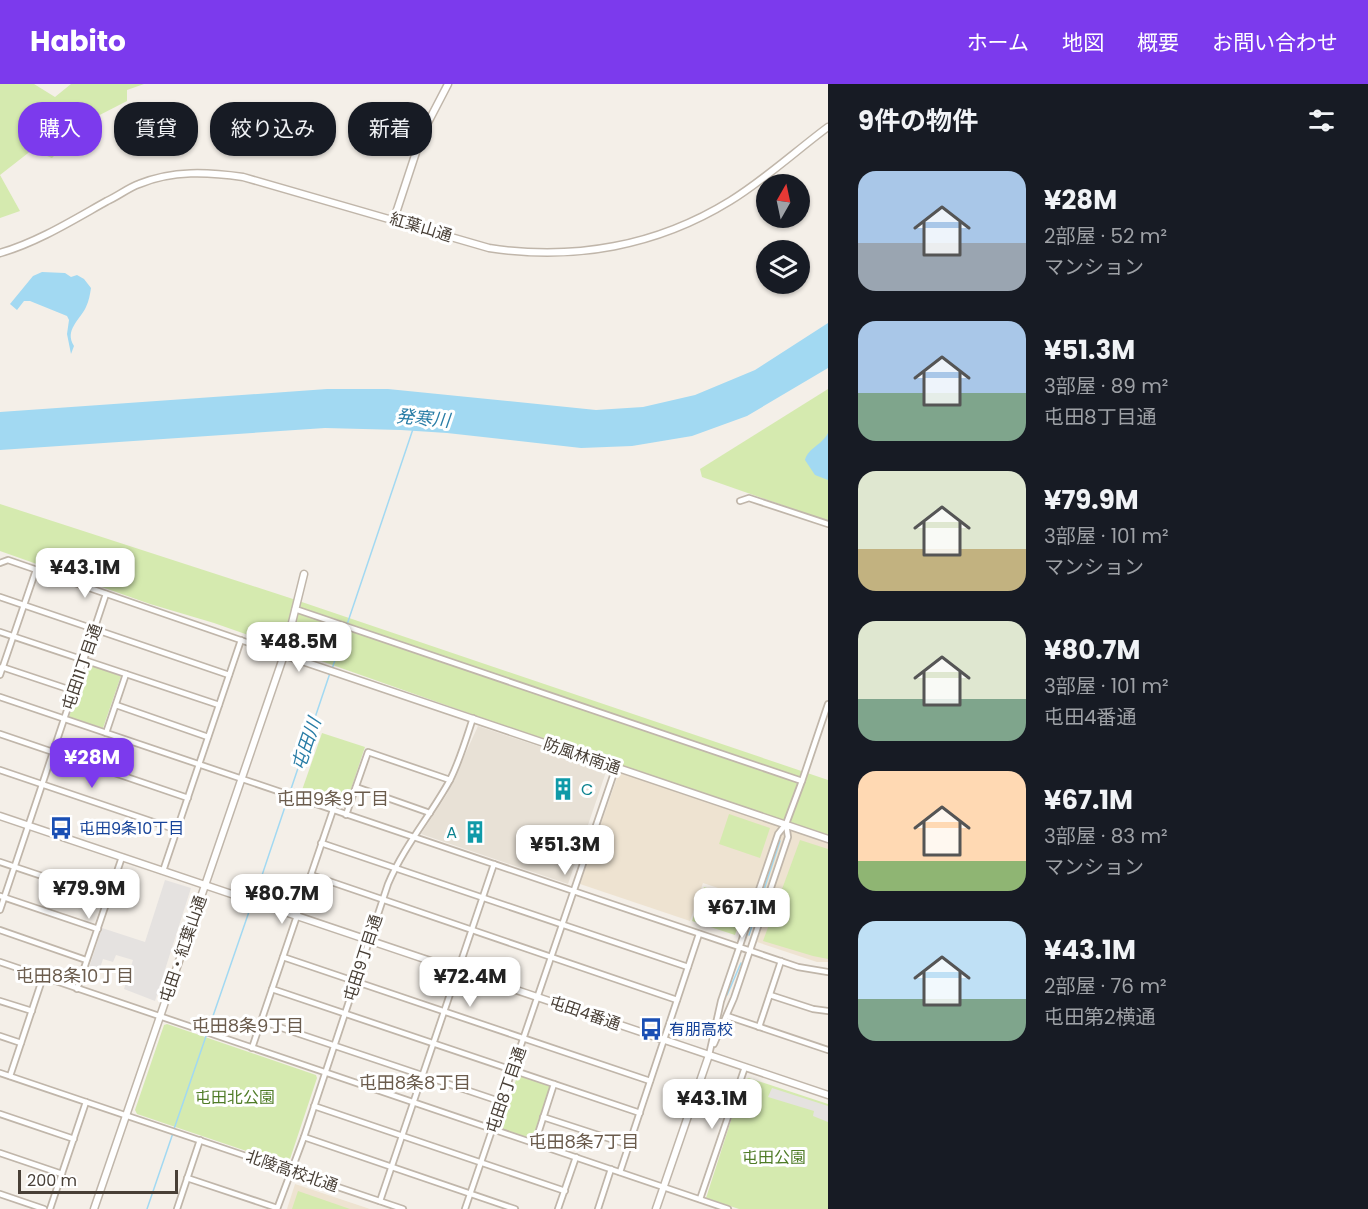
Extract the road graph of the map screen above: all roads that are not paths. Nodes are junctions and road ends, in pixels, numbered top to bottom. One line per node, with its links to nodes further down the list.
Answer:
1 (448, 84): 3 (street)
2 (828, 127): 3 (street, 紅葉山通)
3 (394, 219): 4 (street, 紅葉山通)
4 (0, 253)
5 (740, 501): 6 (street)
6 (828, 524)
7 (0, 563): 8 (street)
8 (36, 570): 10 (street); 12 (street)
9 (304, 574): 13 (street, 屯田・紅葉山通)
10 (106, 594): 14 (street, 屯田11丁目通); 17 (street)
11 (0, 597): 12 (street)
12 (24, 605): 14 (street); 16 (street)
13 (295, 609): 18 (street, 屯田・紅葉山通); 40 (street)
14 (95, 629): 19 (street, 屯田11丁目通); 23 (street)
15 (0, 632): 16 (street)
16 (13, 636): 19 (street); 20 (street)
17 (241, 640): 18 (street); 23 (street)
18 (284, 655): 29 (street, 防風林南通); 38 (street, 屯田・紅葉山通)
19 (84, 660): 21 (street); 24 (street, 屯田11丁目通)
20 (1, 667): 22 (street); 24 (street)
21 (126, 674): 27 (street); 28 (street)
22 (0, 675)
23 (229, 675): 28 (street)
24 (74, 691): 30 (street, 屯田11丁目通)
25 (0, 697): 30 (street)
26 (828, 704): 40 (street)
27 (116, 705): 31 (street); 33 (street)
28 (219, 705): 33 (street)
29 (473, 718): 36 (street, 防風林南通); 39 (street, 屯田9丁目通)
30 (64, 719): 31 (street); 34 (street, 屯田11丁目通)
31 (106, 733): 35 (street)
32 (0, 735): 34 (street)
33 (208, 737): 35 (street)
34 (53, 752): 41 (street, 屯田11丁目通); 43 (street)
35 (199, 765): 38 (street); 43 (street)
36 (616, 767): 48 (street, 防風林南通); 62 (street, 屯田8丁目通)
37 (0, 770): 41 (street)
38 (240, 779): 44 (street); 61 (street, 屯田・紅葉山通)
39 (450, 780): 42 (street); 45 (street, 屯田9丁目通)
40 (802, 782): 48 (street)
41 (43, 784): 49 (street, 屯田11丁目通); 50 (street)
42 (356, 786): 45 (street); 46 (street)
43 (188, 798): 50 (street)
44 (333, 810): 46 (street); 53 (street)
45 (430, 813): 51 (street, 屯田9丁目通)
46 (346, 815): 51 (street)
47 (0, 816): 49 (street, 屯田4番通)
48 (786, 824): 52 (street, 防風林南通); 75 (street); 76 (street)
49 (29, 826): 54 (street, 屯田4番通); 57 (street, 屯田11丁目通)
50 (177, 830): 59 (street)
51 (413, 837): 56 (street); 58 (street, 屯田9丁目通)
52 (828, 839)
53 (321, 843): 58 (street); 60 (street)
54 (122, 857): 59 (street, 屯田4番通); 64 (street)
55 (0, 862): 57 (street)
56 (494, 864): 62 (street); 65 (street)
57 (15, 867): 63 (street, 屯田11丁目通); 64 (street)
58 (395, 868): 65 (street); 66 (street, 屯田9丁目通)
59 (163, 871): 61 (street, 屯田4番通)
60 (311, 875): 66 (street); 68 (street)
61 (205, 885): 68 (street, 屯田4番通); 97 (street, 屯田・紅葉山通)
62 (574, 891): 69 (street, 屯田8丁目通); 73 (street)
63 (2, 897): 67 (street, 屯田11丁目通); 70 (street)
64 (108, 898): 70 (street)
65 (483, 898): 69 (street); 72 (street)
66 (383, 900): 72 (street); 74 (street, 屯田9丁目通)
67 (0, 910)
68 (297, 916): 74 (street, 屯田4番通); 77 (street)
69 (562, 925): 78 (street, 屯田8丁目通); 82 (street)
70 (98, 929): 79 (street)
71 (0, 930): 79 (street)
72 (472, 930): 78 (street); 83 (street)
73 (699, 934): 75 (street); 82 (street)
74 (369, 940): 83 (street, 屯田4番通); 86 (street, 屯田9丁目通)
75 (740, 947): 76 (street); 109 (street)
76 (750, 951): 80 (street); 98 (street)
77 (283, 957): 86 (street); 88 (street)
78 (551, 957): 90 (street, 屯田8丁目通); 91 (street)
79 (86, 960): 87 (street)
80 (781, 961): 84 (street); 89 (street)
81 (0, 962): 85 (street)
82 (688, 967): 91 (street)
83 (458, 970): 90 (street, 屯田4番通); 95 (street)
84 (828, 972)
85 (43, 977): 87 (street); 93 (street)
86 (356, 982): 95 (street); 96 (street, 屯田9丁目通)
87 (77, 989): 97 (street)
88 (272, 989): 96 (street); 99 (street)
89 (770, 995): 94 (street); 100 (street)
90 (538, 997): 102 (street, 屯田8丁目通); 103 (street, 屯田4番通)
91 (678, 1000): 103 (street)
92 (0, 1001): 93 (street)
93 (32, 1011): 104 (street)
94 (828, 1011)
95 (444, 1012): 102 (street); 105 (street)
96 (345, 1013): 105 (street); 106 (street, 屯田9丁目通)
97 (160, 1016): 107 (street); 125 (street, 屯田・紅葉山通)
98 (727, 1016): 100 (street); 109 (street)
99 (261, 1020): 106 (street); 107 (street)
100 (759, 1027): 108 (street)
101 (0, 1036): 104 (street)
102 (524, 1038): 111 (street, 屯田8丁目通); 116 (street)
103 (664, 1040): 109 (street, 屯田4番通); 116 (street)
104 (21, 1043): 115 (street)
105 (433, 1043): 111 (street); 114 (street)
106 (334, 1045): 113 (street, 屯田9丁目通); 114 (street)
107 (252, 1048): 113 (street)
108 (828, 1050)
109 (709, 1055): 110 (street, 屯田4番通); 143 (street)
110 (745, 1067): 118 (street, 屯田4番通); 147 (street)
111 (513, 1070): 117 (street); 121 (street, 屯田8丁目通)
112 (0, 1072): 115 (street)
113 (325, 1072): 120 (street); 122 (street, 屯田9丁目通)
114 (422, 1075): 120 (street); 121 (street)
115 (10, 1076): 119 (street)
116 (650, 1081): 123 (street)
117 (554, 1084): 123 (street); 126 (street)
118 (828, 1095)
119 (86, 1102): 125 (street); 130 (street)
120 (413, 1102): 127 (street); 128 (street)
121 (502, 1102): 127 (street, 屯田8丁目通)
122 (314, 1106): 128 (street); 129 (street, 屯田9丁目通)
123 (640, 1113): 133 (street)
124 (0, 1114): 130 (street)
125 (126, 1115): 131 (street, 北陵高校北通); 151 (street, 屯田・紅葉山通)
126 (543, 1116): 132 (street); 133 (street)
127 (493, 1129): 132 (street); 136 (street, 屯田8丁目通)
128 (402, 1136): 136 (street); 137 (street)
129 (304, 1137): 137 (street); 139 (street, 屯田9丁目通)
130 (74, 1139): 141 (street)
131 (200, 1140): 139 (street, 北陵高校北通); 142 (street)
132 (535, 1143): 135 (street)
133 (629, 1145): 140 (street)
134 (0, 1153): 141 (street)
135 (576, 1158): 138 (street); 144 (street)
136 (481, 1163): 144 (street); 146 (street, 屯田8丁目通)
137 (391, 1167): 146 (street); 148 (street)
138 (611, 1169): 140 (street); 158 (street)
139 (292, 1171): 148 (street, 北陵高校北通); 153 (street, 屯田9丁目通)
140 (620, 1172): 143 (street)
141 (62, 1174): 150 (street)
142 (187, 1178): 152 (street); 153 (street)
143 (664, 1187): 147 (street); 159 (street)
144 (565, 1191): 157 (street)
145 (0, 1194): 149 (street)
146 (471, 1194): 155 (street, 屯田8丁目通); 156 (street)
147 (700, 1199): 160 (street)
148 (380, 1201): 154 (street, 北陵高校北通)
149 (44, 1209)
150 (50, 1209)
151 (94, 1209)
152 (177, 1209)
153 (277, 1209)
154 (403, 1209)
155 (465, 1209)
156 (515, 1209)
157 (558, 1209)
158 (598, 1209)
159 (656, 1209)
160 (728, 1209)

